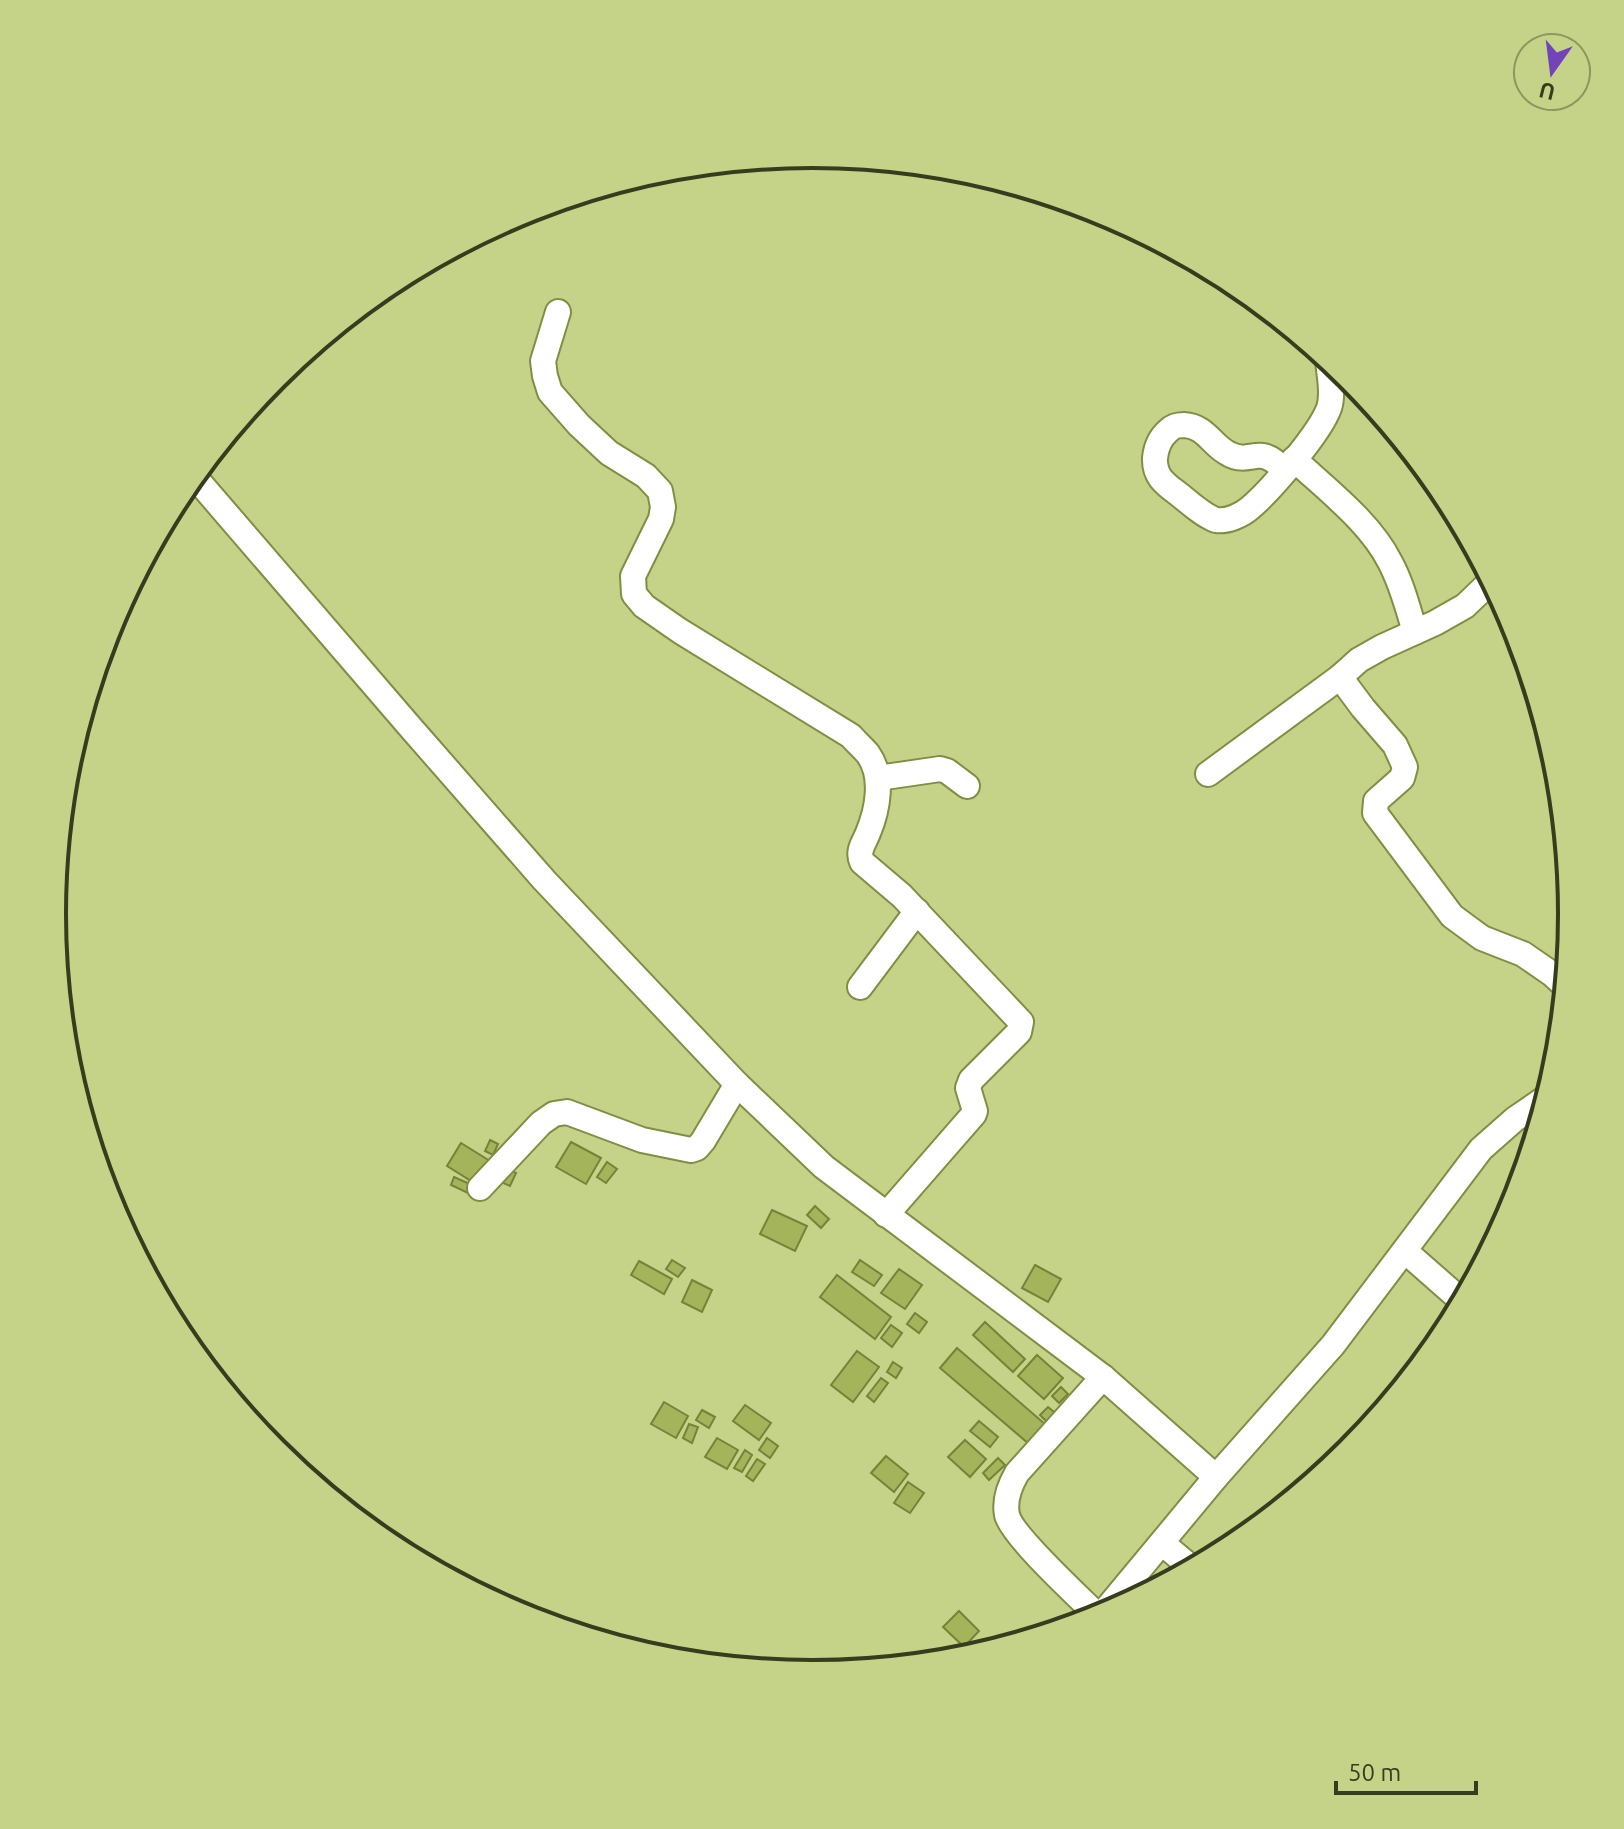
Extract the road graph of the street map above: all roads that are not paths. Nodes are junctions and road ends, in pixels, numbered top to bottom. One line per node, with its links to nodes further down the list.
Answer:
1 (558, 312): 9 (street)
2 (1330, 378): 3 (street)
3 (1289, 464): 3 (street); 6 (street)
4 (202, 485): 14 (street)
5 (1483, 589): 6 (street)
6 (1415, 632): 7 (street)
7 (1340, 677): 8 (street); 12 (street)
8 (1208, 774)
9 (878, 778): 10 (street); 11 (street)
10 (967, 786)
11 (917, 911): 13 (street); 17 (street)
12 (1555, 977)
13 (860, 987)
14 (737, 1084): 16 (street); 17 (street)
15 (1533, 1106): 18 (street)
16 (480, 1188)
17 (886, 1215): 20 (street)
18 (1405, 1251): 19 (street); 21 (street)
19 (1454, 1294)
20 (1103, 1377): 21 (street); 25 (street)
21 (1216, 1477): 22 (street)
22 (1162, 1543): 23 (street); 24 (street)
23 (1184, 1562)
24 (1119, 1594)
25 (1088, 1607)

